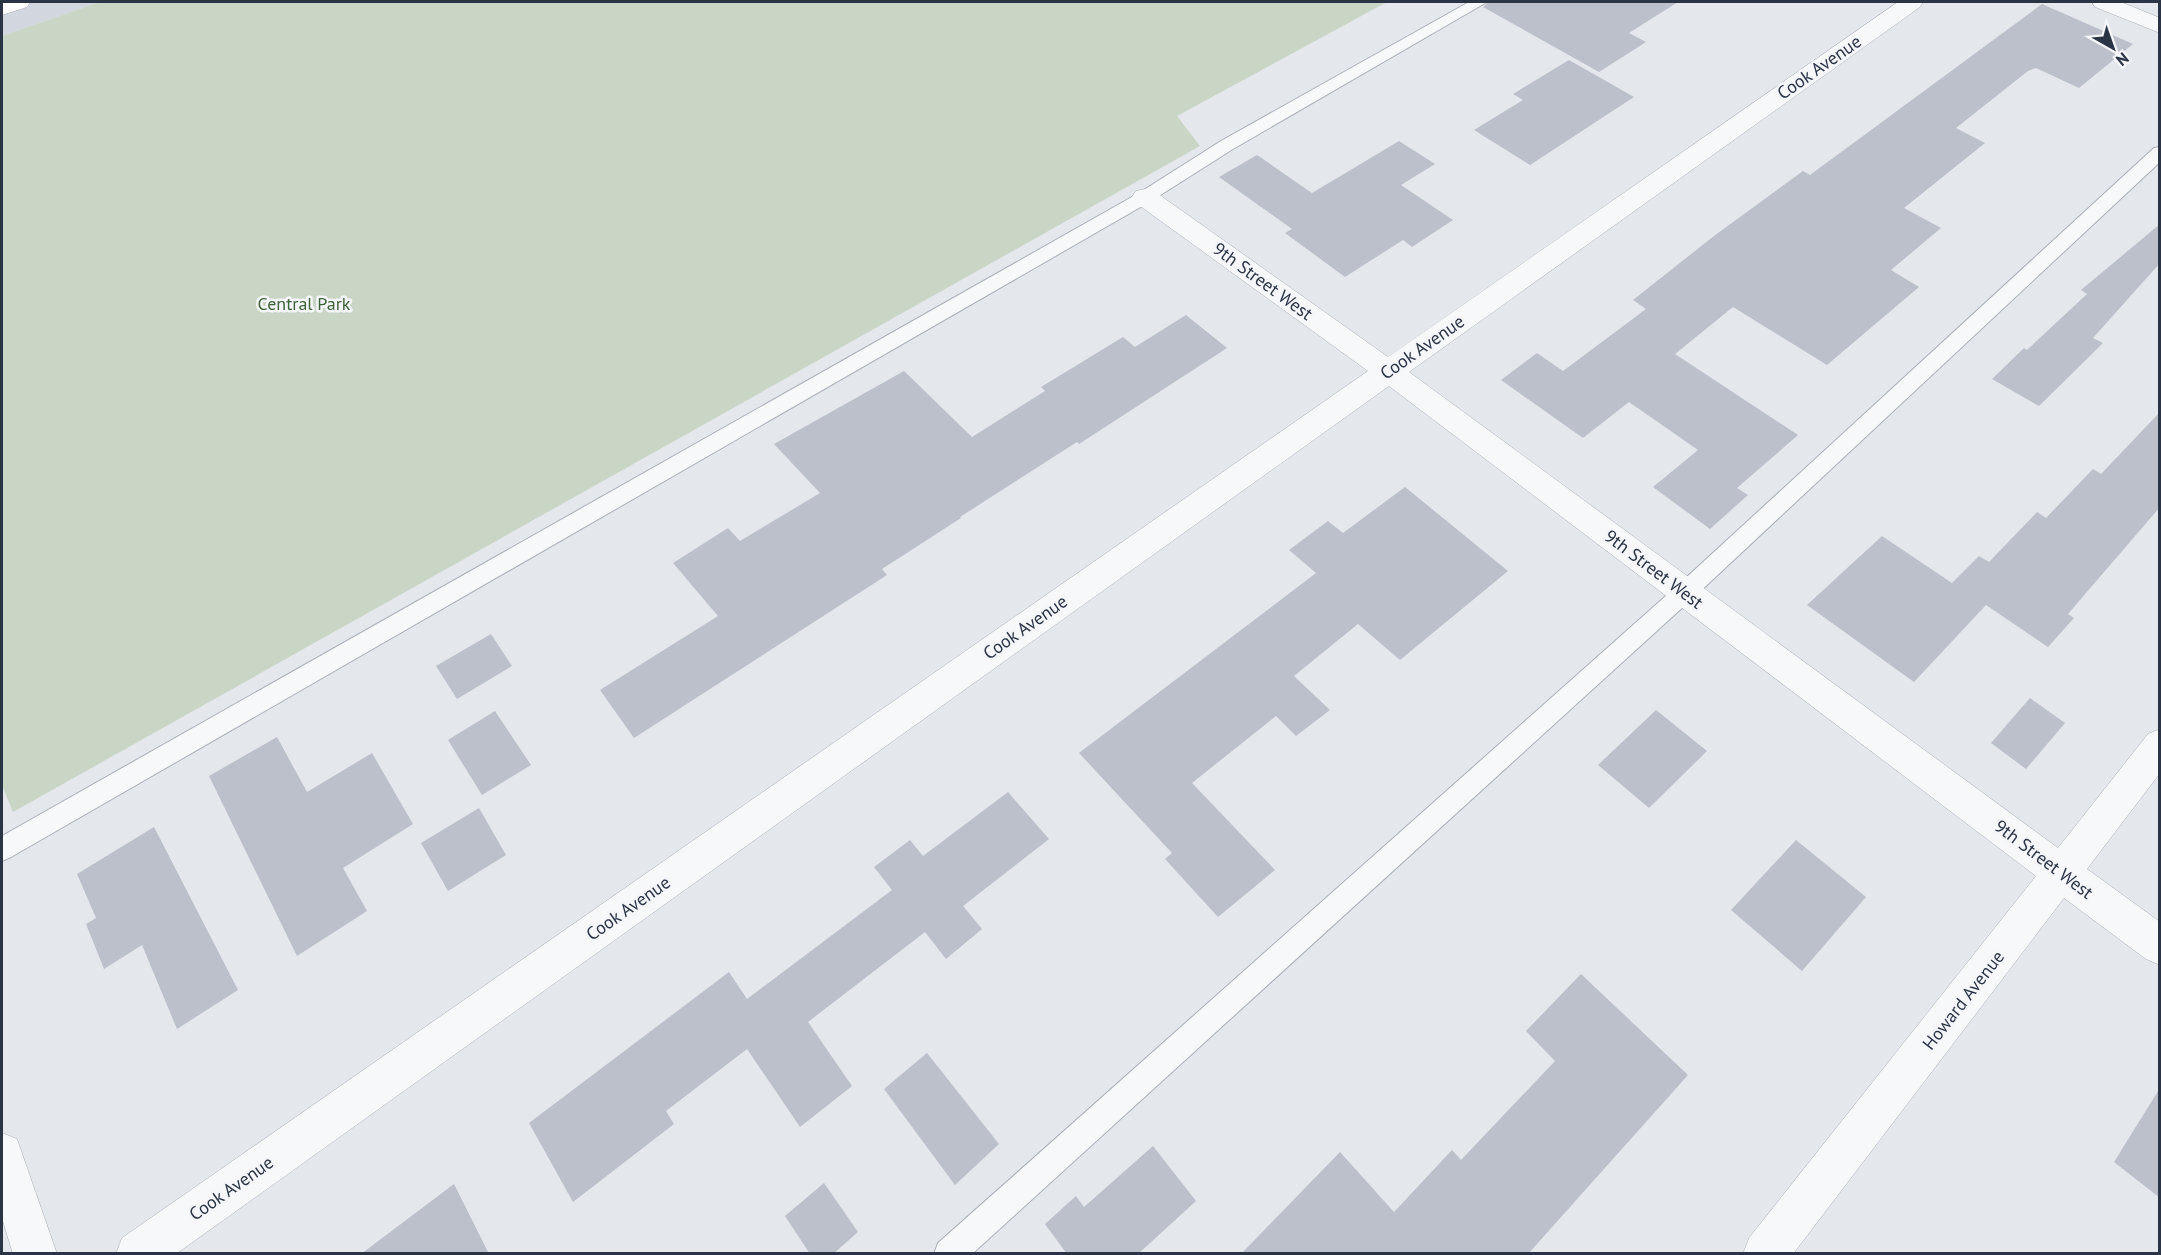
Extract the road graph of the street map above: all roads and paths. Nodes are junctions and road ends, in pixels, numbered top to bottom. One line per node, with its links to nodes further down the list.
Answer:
1 (19, 2): 5 (main road)
2 (1479, 2): 8 (lane)
3 (1912, 2): 9 (street, Cook Avenue)
4 (2103, 2): 6 (street)
5 (2, 8)
6 (2160, 26)
7 (2160, 152): 10 (lane)
8 (1145, 196): 9 (street, 9th Street West); 12 (lane)
9 (1388, 371): 10 (street, 9th Street West); 17 (street, Cook Avenue)
10 (1685, 592): 13 (street, 9th Street West); 18 (lane)
11 (2160, 746): 13 (street, Howard Avenue)
12 (2, 849)
13 (2061, 872): 14 (street, 9th Street West); 19 (street, Howard Avenue)
14 (2160, 946)
15 (2, 1154): 16 (street)
16 (35, 1254)
17 (138, 1254)
18 (949, 1254)
19 (1766, 1254)

